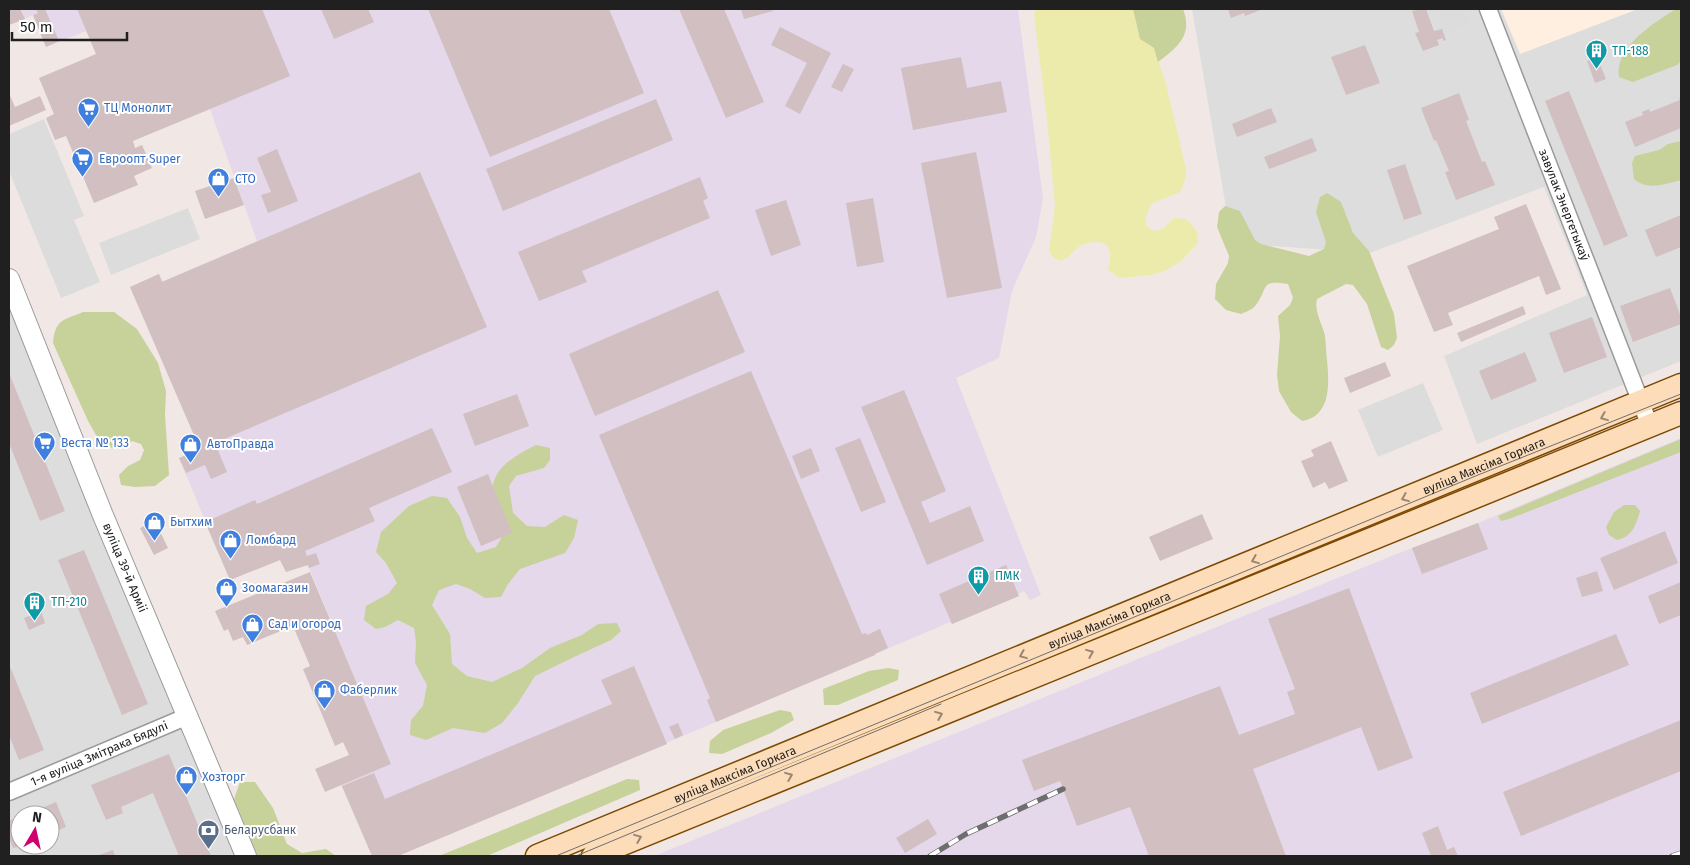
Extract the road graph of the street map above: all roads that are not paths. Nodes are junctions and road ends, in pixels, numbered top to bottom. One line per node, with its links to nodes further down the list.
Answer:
1 (1488, 9): 4 (street, завулак Энергетыкаў)
2 (9, 279): 9 (street, вуліца 39-й Арміі)
3 (1681, 385): 4 (main road, вуліца Максіма Горкага)
4 (1640, 402): 6 (street, завулак Энергетыкаў); 7 (main road, вуліца Максіма Горкага, one-way to 7)
5 (1681, 413): 6 (main road, вуліца Максіма Горкага)
6 (1650, 426): 8 (main road, вуліца Максіма Горкага)
7 (1476, 469): 8 (street); 11 (main road, вуліца Максіма Горкага, one-way to 11)
8 (1486, 494): 11 (main road, вуліца Максіма Горкага, one-way to 8)
9 (188, 716): 10 (street, 1-я вуліца Змітрака Бядулі); 12 (street, вуліца 39-й Арміі)
10 (9, 792)
11 (714, 795): 13 (main road, вуліца Максіма Горкага); 14 (main road, вуліца Максіма Горкага, one-way to 11)
12 (246, 856)
13 (538, 856)
14 (593, 856)

